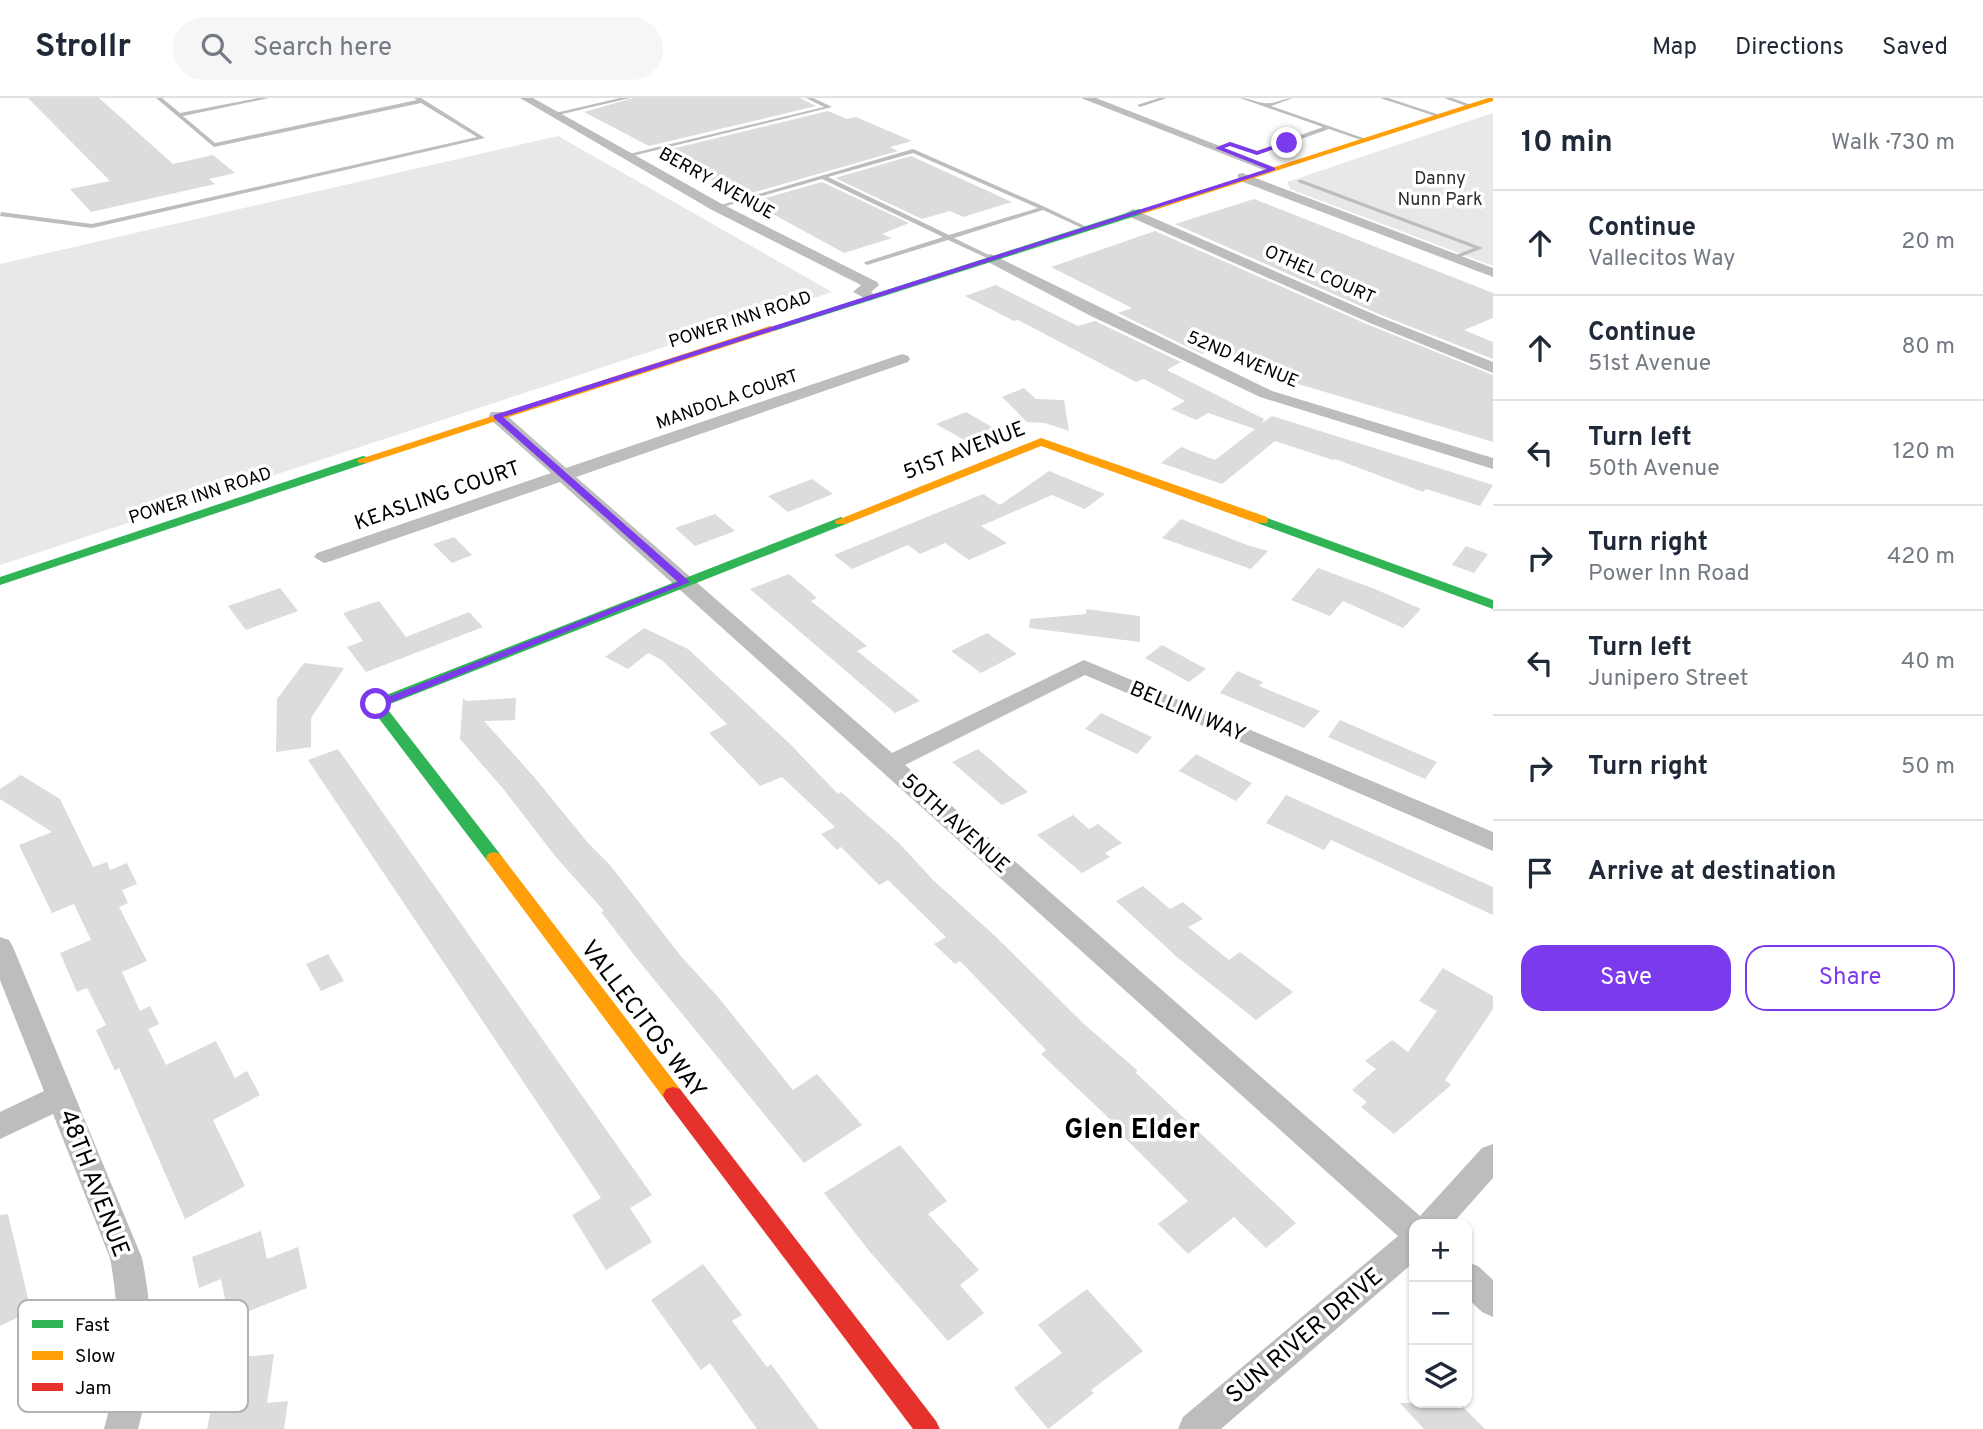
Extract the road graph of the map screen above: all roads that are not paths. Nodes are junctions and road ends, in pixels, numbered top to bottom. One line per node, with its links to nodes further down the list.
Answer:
1 (162, 98): 18 (lane)
2 (266, 98): 18 (lane)
3 (525, 98): 17 (street, BERRY AVENUE)
4 (627, 98): 17 (lane)
5 (809, 98): 23 (lane)
6 (1086, 98): 22 (street)
7 (1164, 98): 14 (lane)
8 (1243, 98): 15 (lane)
9 (1290, 98): 15 (lane)
10 (1383, 98): 19 (lane)
11 (1447, 98): 16 (lane)
12 (419, 99): 18 (lane); 31 (lane)
13 (1493, 99): 16 (main road, POWER INN ROAD)
14 (1140, 105)
15 (1265, 106): 20 (lane)
16 (1471, 106): 19 (main road, POWER INN ROAD)
17 (554, 114): 23 (street, BERRY AVENUE)
18 (180, 116)
19 (1440, 116): 21 (main road, POWER INN ROAD)
20 (1329, 127): 21 (lane); 22 (lane)
21 (1366, 140): 24 (main road, POWER INN ROAD)
22 (1218, 148): 24 (street)
23 (628, 155): 28 (street, BERRY AVENUE)
24 (1273, 169): 26 (main road, POWER INN ROAD)
25 (823, 177): 28 (lane); 29 (lane); 33 (lane)
26 (1242, 177): 30 (main road, POWER INN ROAD); 35 (street)
27 (1300, 181): 35 (lane)
28 (717, 207): 38 (street, BERRY AVENUE)
29 (1043, 208): 32 (lane); 33 (lane)
30 (1132, 213): 32 (main road, POWER INN ROAD); 40 (street, OTHEL COURT)
31 (1, 214)
32 (1086, 228): 34 (main road, POWER INN ROAD)
33 (948, 238): 34 (lane); 36 (lane)
34 (991, 258): 38 (main road, POWER INN ROAD); 42 (street, 52ND AVENUE)
35 (1453, 258): 37 (street)
36 (867, 263)
37 (1493, 273)
38 (870, 297): 41 (main road, POWER INN ROAD)
39 (902, 359): 43 (street, MANDOLA COURT)
40 (1493, 368)
41 (497, 416): 43 (street, 50TH AVENUE); 45 (main road, POWER INN ROAD)
42 (1493, 464)
43 (564, 476): 44 (street, KEASLING COURT); 46 (street, 50TH AVENUE)
44 (324, 557)
45 (0, 581)
46 (685, 582): 47 (main road, 51ST AVENUE); 48 (main road, 51ST AVENUE); 49 (street, 50TH AVENUE)
47 (1493, 605)
48 (456, 673): 63 (main road, VALLECITOS WAY)
49 (889, 764): 50 (street, BELLINI WAY); 56 (street, 50TH AVENUE)
50 (1493, 842)
51 (0, 947): 52 (street, 48TH AVENUE)
52 (61, 1097): 53 (street); 59 (street, 48TH AVENUE)
53 (0, 1126)
54 (1493, 1157): 55 (street)
55 (1437, 1219)
56 (1409, 1227)
57 (1409, 1246): 64 (street, SUN RIVER DRIVE)
58 (1472, 1282): 60 (street)
59 (135, 1300)
60 (1493, 1301)
61 (126, 1412): 62 (street, 48TH AVENUE)
62 (121, 1429)
63 (928, 1429)
64 (1195, 1429)

